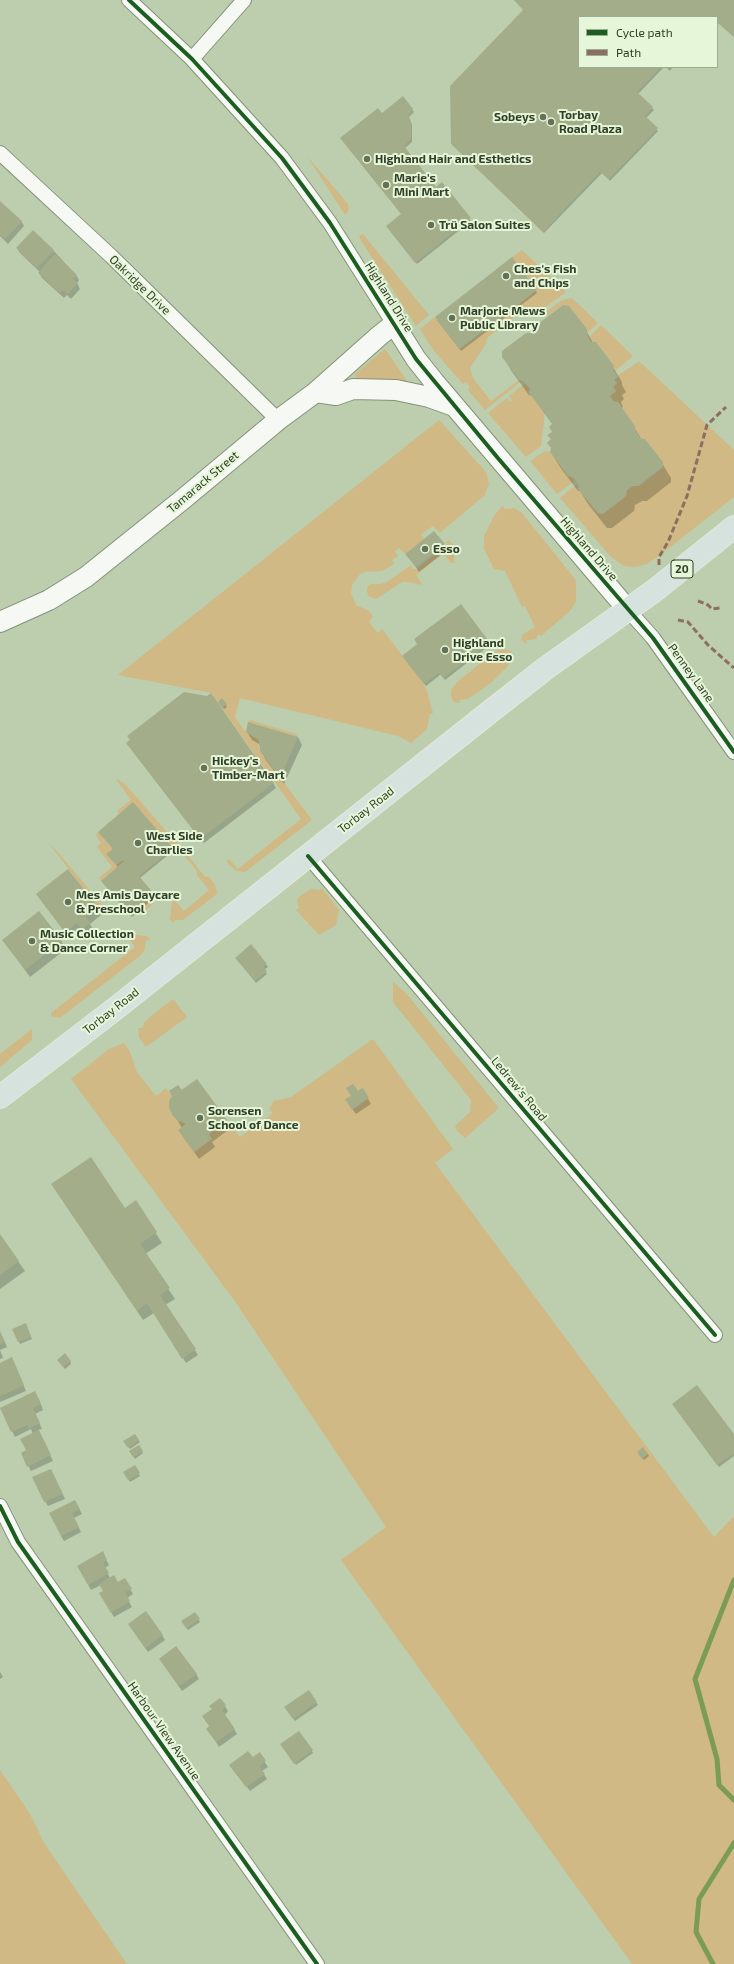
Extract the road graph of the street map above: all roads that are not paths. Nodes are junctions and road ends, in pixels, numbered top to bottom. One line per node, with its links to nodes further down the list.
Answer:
1 (129, 0): 3 (street, Highland Drive)
2 (244, 0): 3 (street)
3 (192, 58): 5 (street, Highland Drive)
4 (0, 153): 8 (street, Oakridge Drive)
5 (394, 324): 6 (street, Tamarack Street); 7 (street, Highland Drive)
6 (316, 392): 7 (street); 8 (street, Tamarack Street)
7 (456, 407): 10 (street, Highland Drive)
8 (278, 420): 11 (street, Tamarack Street)
9 (734, 527): 10 (main road, Torbay Road / 20)
10 (628, 610): 12 (street, Penney Lane); 13 (main road, Torbay Road / 20)
11 (0, 622)
12 (734, 752)
13 (308, 856): 14 (main road, Torbay Road / 20); 15 (street, Ledrew's Road)
14 (0, 1098)
15 (715, 1335)
16 (0, 1506): 17 (street, Harbour View Avenue)
17 (317, 1964)

